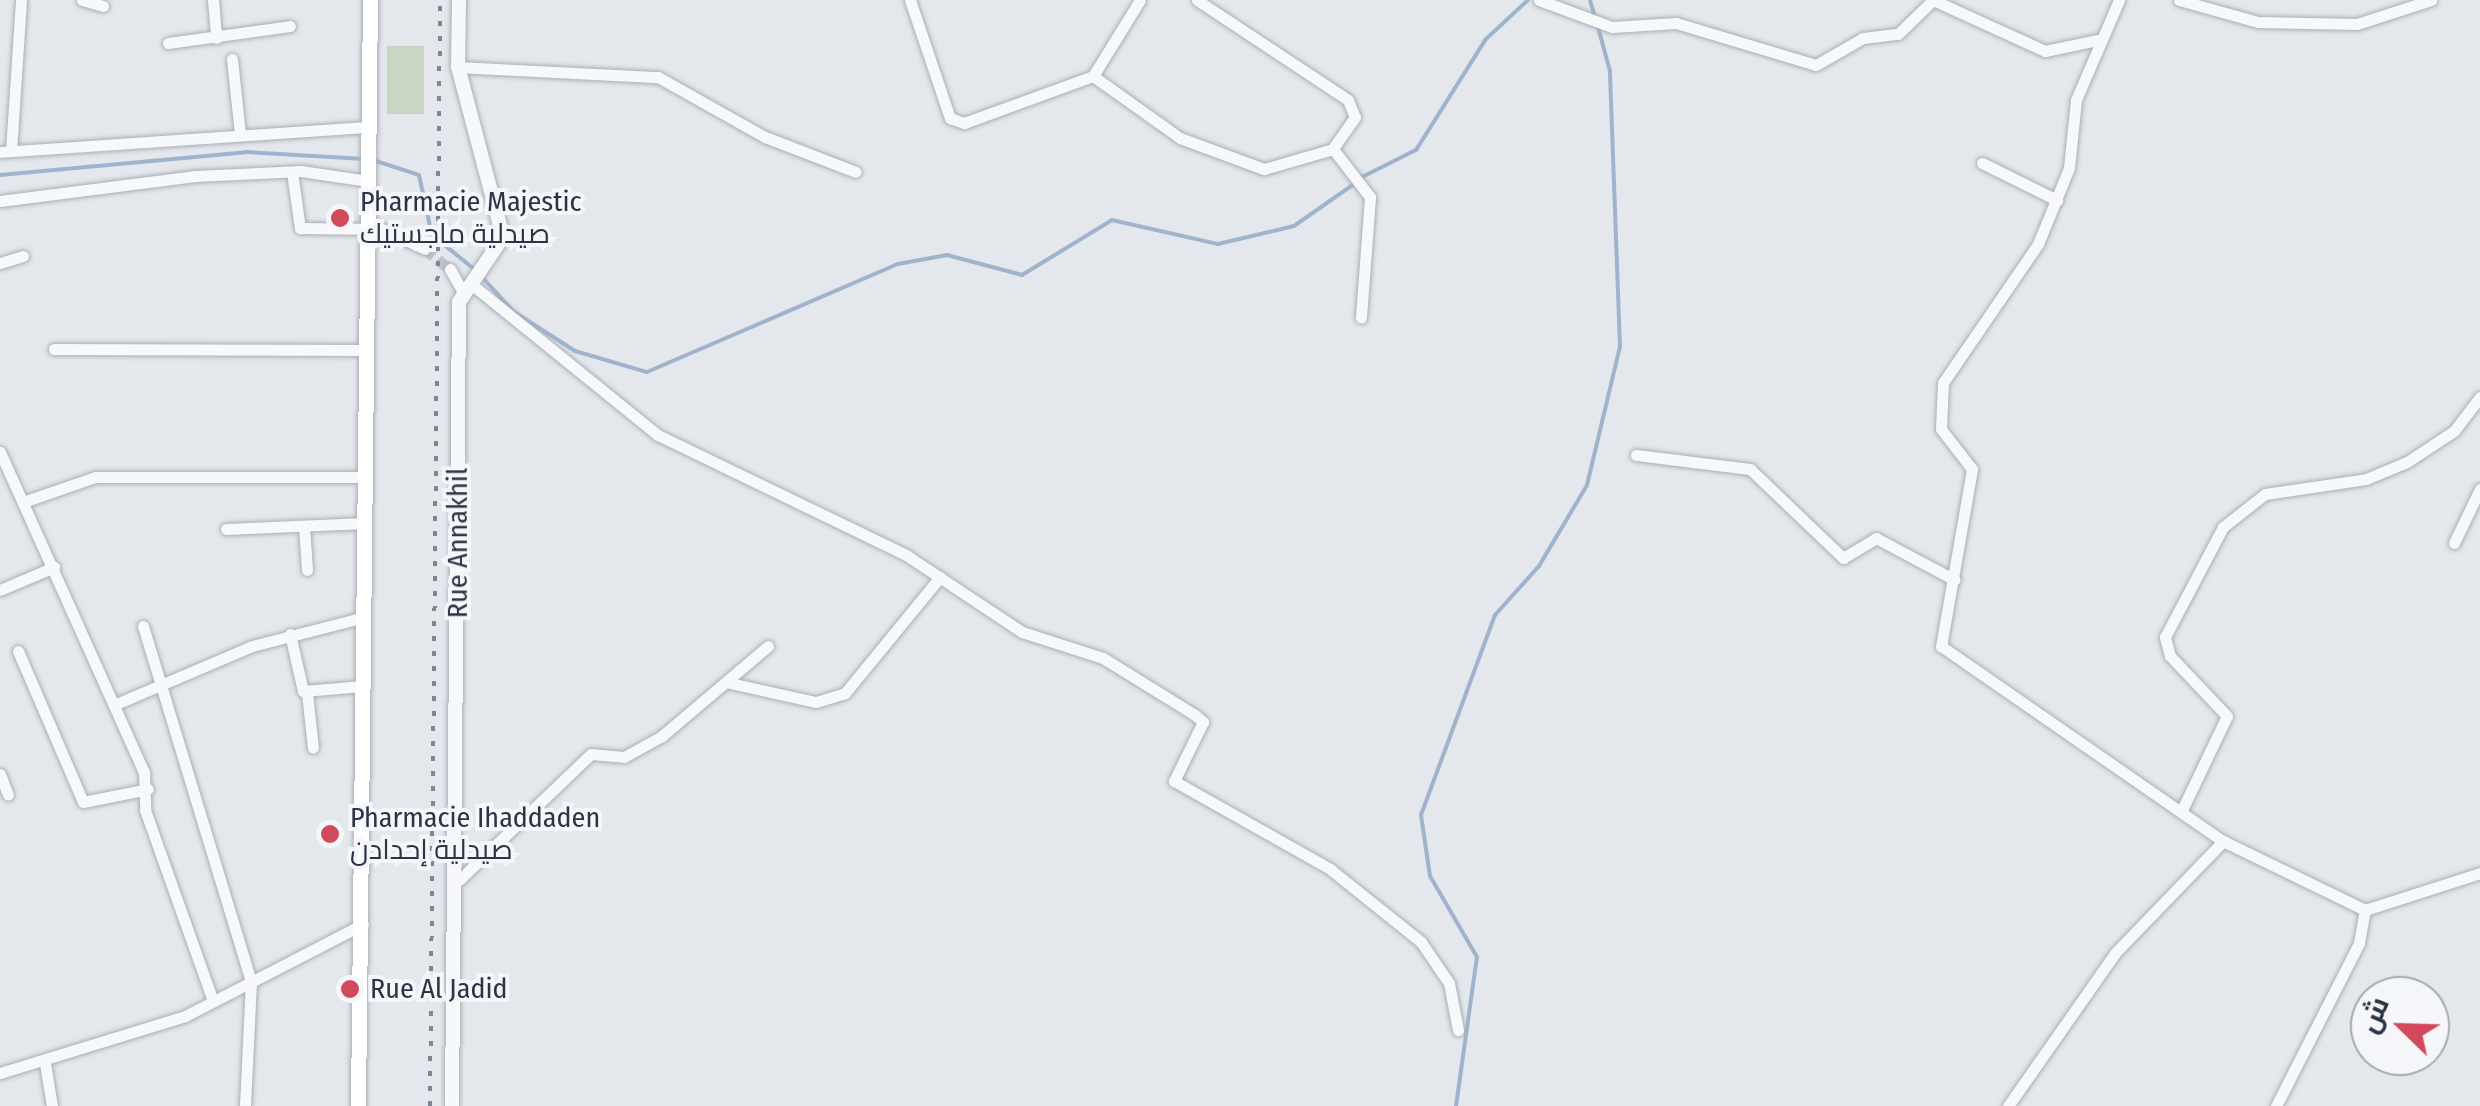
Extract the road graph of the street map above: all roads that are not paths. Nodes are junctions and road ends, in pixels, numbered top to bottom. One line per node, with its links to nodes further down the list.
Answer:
1 (20, 0): 24 (street)
2 (82, 0): 13 (street)
3 (214, 0): 15 (street)
4 (370, 0): 21 (main road)
5 (458, 0): 19 (street)
6 (910, 0): 20 (street)
7 (1140, 0): 20 (street)
8 (1198, 0): 23 (street)
9 (1540, 0): 16 (street)
10 (2119, 0): 16 (street)
11 (2179, 0): 12 (street)
12 (2431, 0)
13 (104, 6)
14 (290, 26): 15 (street)
15 (216, 38): 17 (street)
16 (2097, 40): 29 (street)
17 (168, 43)
18 (232, 58): 22 (street)
19 (458, 68): 27 (street); 36 (street)
20 (1093, 76): 23 (street)
21 (368, 127): 22 (street); 28 (main road)
22 (240, 134): 24 (street)
23 (1333, 149): 37 (street)
24 (6, 152)
25 (1982, 163): 29 (street)
26 (292, 172): 28 (street); 30 (street); 31 (street)
27 (856, 172)
28 (368, 175): 31 (main road)
29 (2057, 200): 54 (street)
30 (0, 202)
31 (367, 228): 32 (street); 39 (main road)
32 (425, 249)
33 (22, 256): 34 (street)
34 (0, 263)
35 (450, 268): 36 (street)
36 (469, 283): 53 (street); 73 (street, Rue Annakhil)
37 (1360, 318)
38 (54, 349): 39 (street)
39 (367, 350): 44 (main road)
40 (2480, 397): 41 (street)
41 (2474, 416): 70 (street)
42 (0, 452): 46 (street)
43 (1636, 455): 54 (street)
44 (365, 477): 46 (street); 47 (main road)
45 (2480, 490): 50 (street)
46 (23, 502): 51 (street)
47 (365, 524): 48 (street); 56 (main road)
48 (304, 526): 49 (street); 52 (street)
49 (226, 530)
50 (2454, 542)
51 (54, 567): 55 (street); 65 (street)
52 (307, 570)
53 (940, 577): 61 (street); 78 (street)
54 (1955, 580): 70 (street)
55 (0, 590)
56 (364, 617): 58 (street); 63 (main road)
57 (143, 626): 62 (street)
58 (290, 634): 62 (street); 64 (street)
59 (768, 646): 61 (street)
60 (18, 651): 68 (street)
61 (730, 683): 73 (street)
62 (162, 684): 65 (street); 76 (street)
63 (364, 686): 64 (street); 75 (main road)
64 (307, 693): 66 (street)
65 (116, 704): 68 (street)
66 (314, 748)
67 (0, 774): 69 (street)
68 (148, 789): 77 (street)
69 (8, 795)
70 (2182, 812): 71 (street)
71 (2223, 841): 74 (street); 85 (street)
72 (2480, 873): 74 (street)
73 (459, 880): 84 (street, Rue Annakhil)
74 (2365, 910): 86 (street)
75 (363, 924): 76 (street); 83 (main road)
76 (250, 982): 77 (street); 82 (street)
77 (213, 1001): 79 (street)
78 (1458, 1030)
79 (46, 1064): 80 (street); 81 (street)
80 (0, 1073)
81 (52, 1106)
82 (245, 1106)
83 (358, 1106)
84 (452, 1106)
85 (2008, 1106)
86 (2276, 1106)

